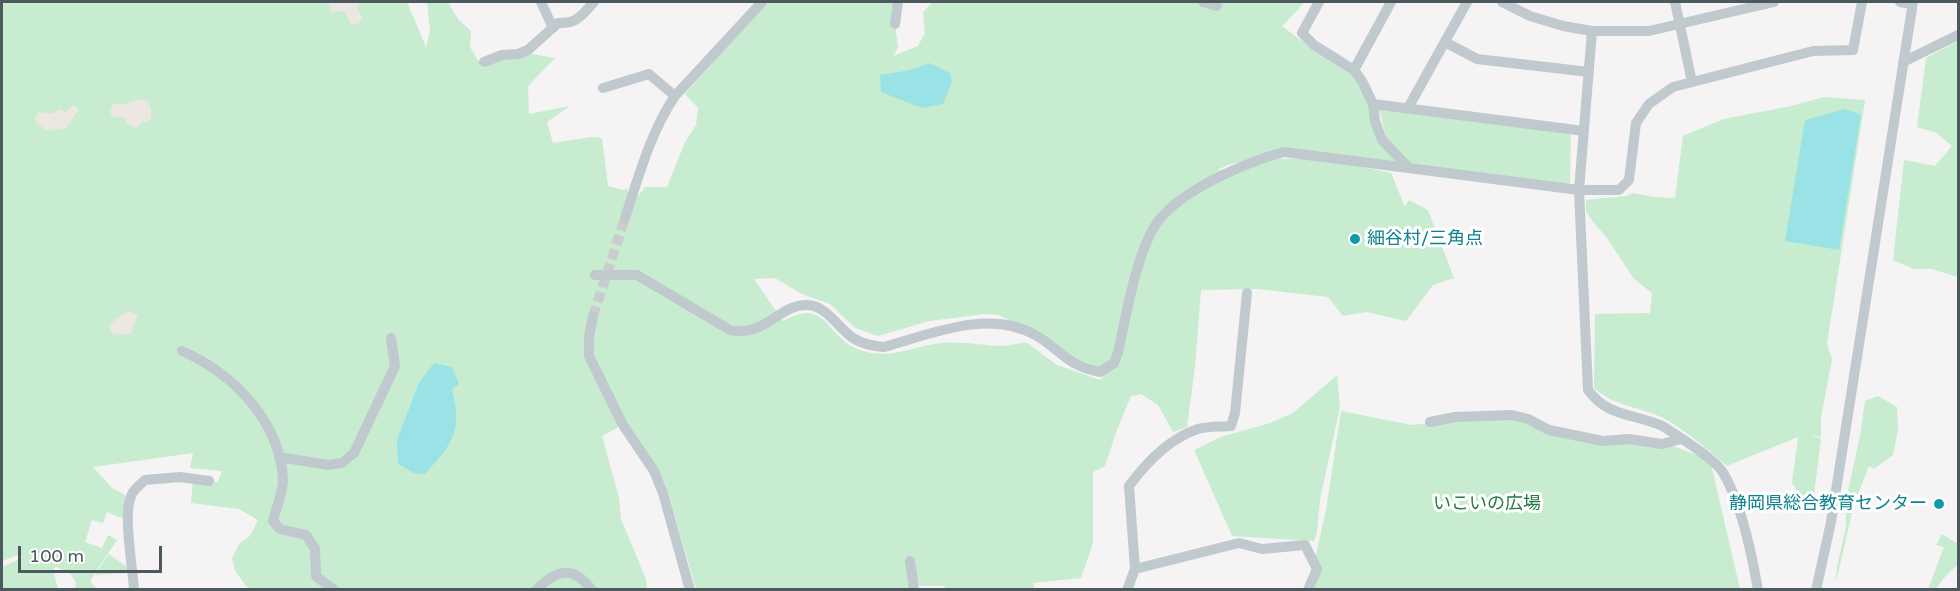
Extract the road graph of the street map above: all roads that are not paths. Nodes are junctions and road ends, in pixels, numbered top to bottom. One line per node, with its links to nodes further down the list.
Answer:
1 (542, 2): 18 (street)
2 (594, 2): 18 (street)
3 (762, 2): 28 (street)
4 (898, 2): 17 (street)
5 (1203, 2): 15 (street)
6 (1319, 2): 24 (street)
7 (1391, 2): 24 (street)
8 (1467, 2): 21 (street)
9 (1502, 2): 19 (street)
10 (1675, 2): 16 (street)
11 (1773, 2): 16 (street)
12 (1862, 2): 26 (street)
13 (1899, 2): 14 (street)
14 (1912, 3): 23 (street)
15 (1217, 6)
16 (1681, 22): 19 (street); 26 (street)
17 (895, 24)
18 (553, 28): 22 (street)
19 (1592, 31): 25 (street)
20 (1959, 35): 23 (street)
21 (1445, 42): 25 (street); 30 (street)
22 (484, 62)
23 (1903, 62): 55 (street)
24 (1354, 70): 29 (street)
25 (1589, 72): 31 (street)
26 (1692, 82): 33 (street)
27 (603, 88): 28 (street)
28 (675, 96): 34 (street)
29 (1373, 104): 30 (street); 32 (street)
30 (1408, 108): 31 (street)
31 (1584, 131): 33 (street)
32 (1409, 168): 33 (street); 35 (street)
33 (1579, 190): 41 (street)
34 (625, 218)
35 (595, 275)
36 (1247, 293): 45 (street)
37 (593, 316): 50 (street)
38 (391, 338): 42 (street)
39 (182, 351): 42 (street)
40 (1430, 422): 41 (street)
41 (1681, 439): 54 (street)
42 (279, 457): 47 (street)
43 (209, 481): 46 (street)
44 (910, 561): 51 (street)
45 (1135, 569): 52 (street); 53 (street)
46 (134, 590)
47 (334, 590)
48 (536, 590): 49 (street)
49 (592, 590)
50 (690, 590)
51 (914, 590)
52 (1127, 590)
53 (1308, 590)
54 (1758, 590)
55 (1816, 590)

